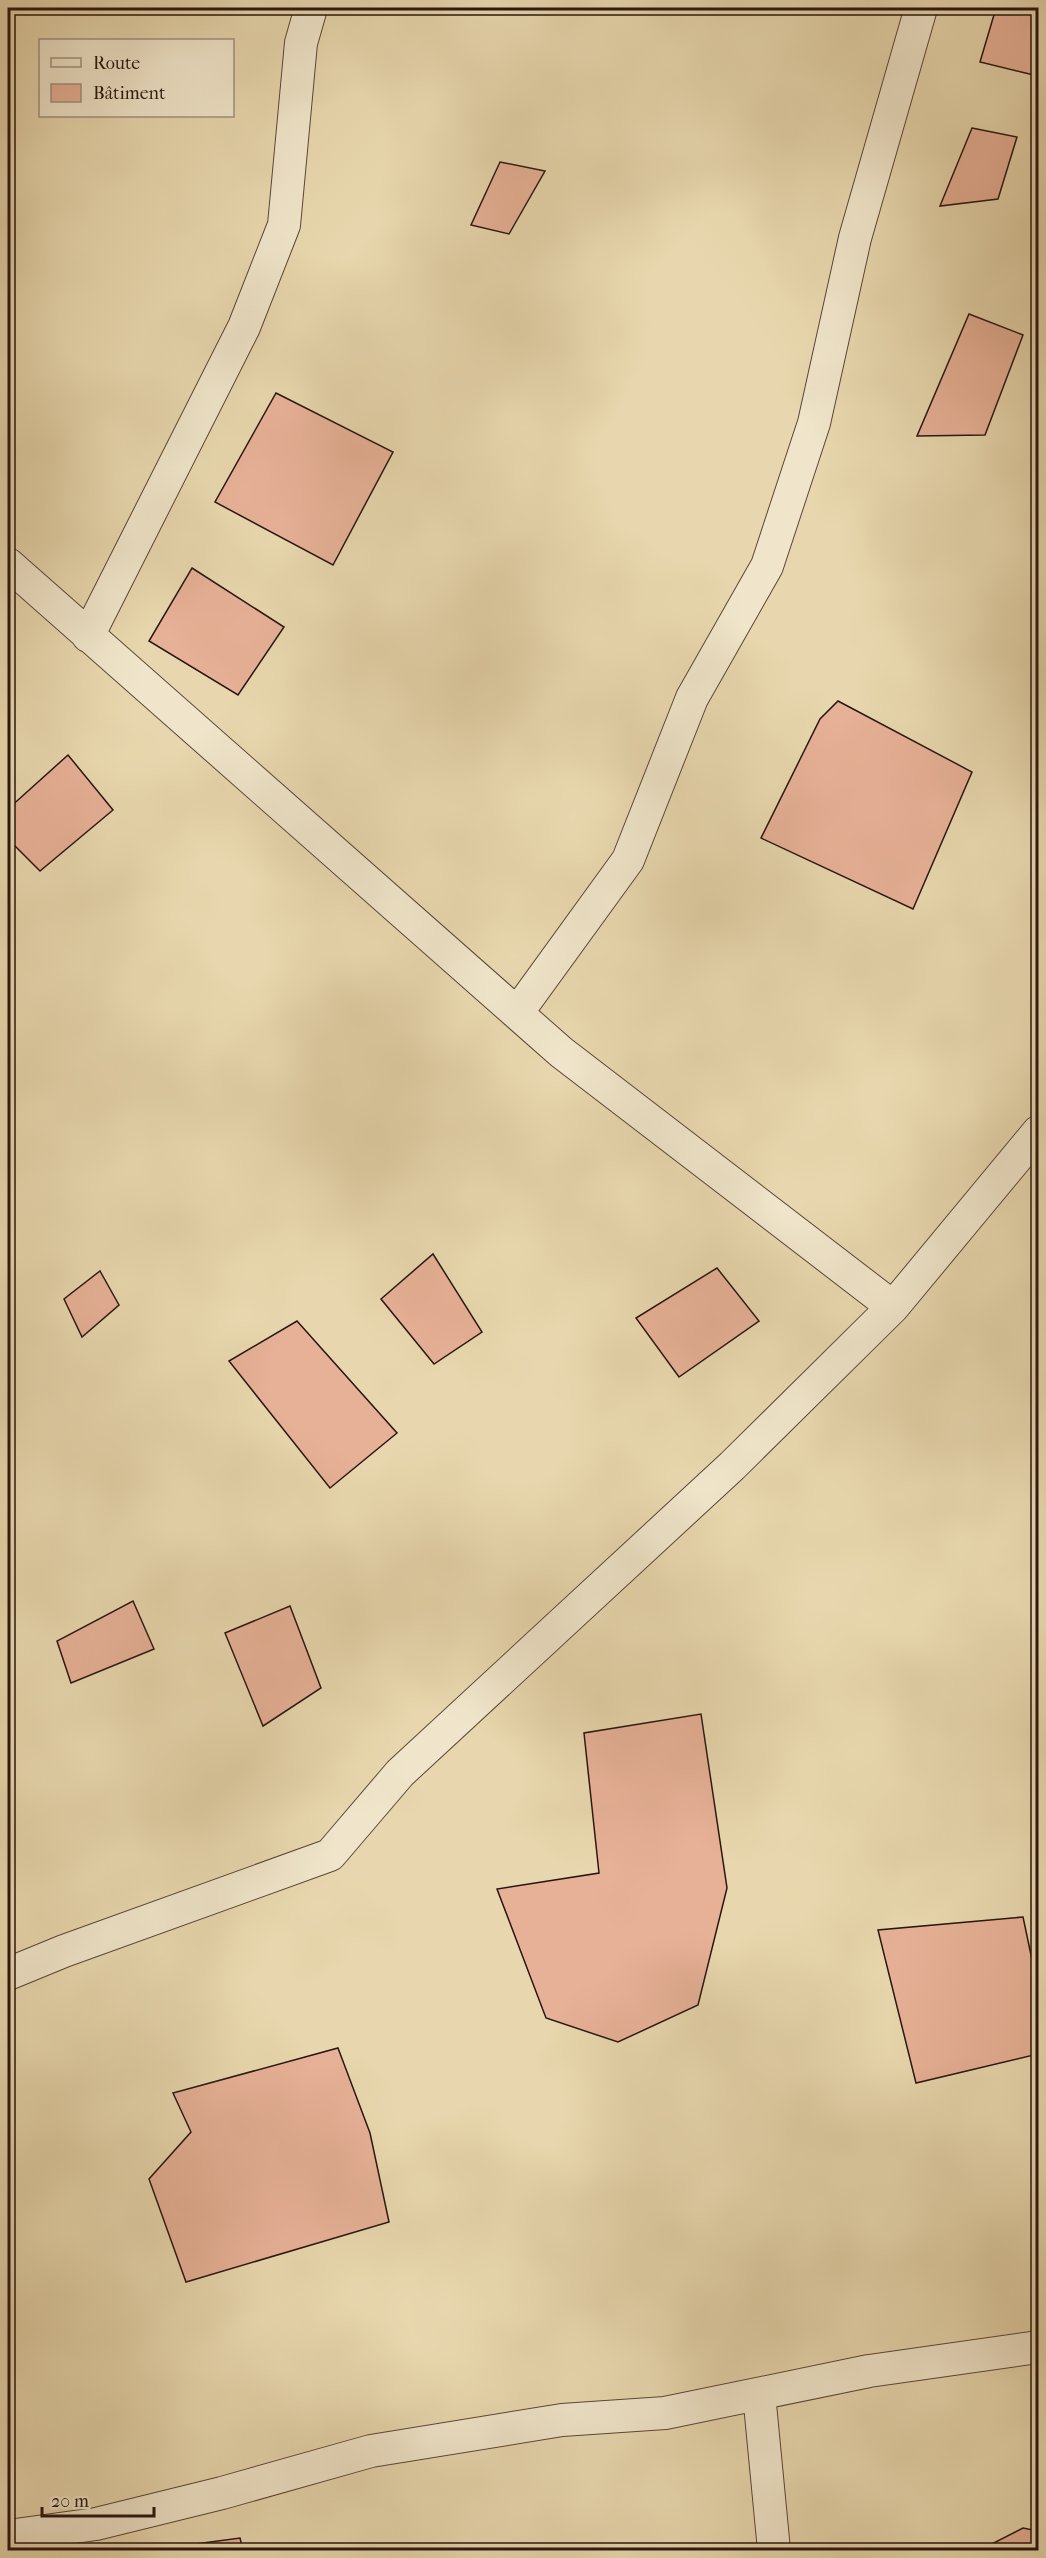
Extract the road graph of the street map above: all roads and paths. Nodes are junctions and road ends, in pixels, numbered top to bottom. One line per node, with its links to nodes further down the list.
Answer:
1 (311, 8): 4 (street)
2 (921, 8): 5 (street)
3 (8, 564): 4 (street)
4 (88, 636): 5 (street)
5 (517, 1013): 7 (street)
6 (1038, 1132): 7 (street)
7 (893, 1307): 8 (street)
8 (8, 1974)
9 (1038, 2347): 10 (street)
10 (759, 2394): 11 (street); 12 (street)
11 (8, 2536)
12 (774, 2550)

